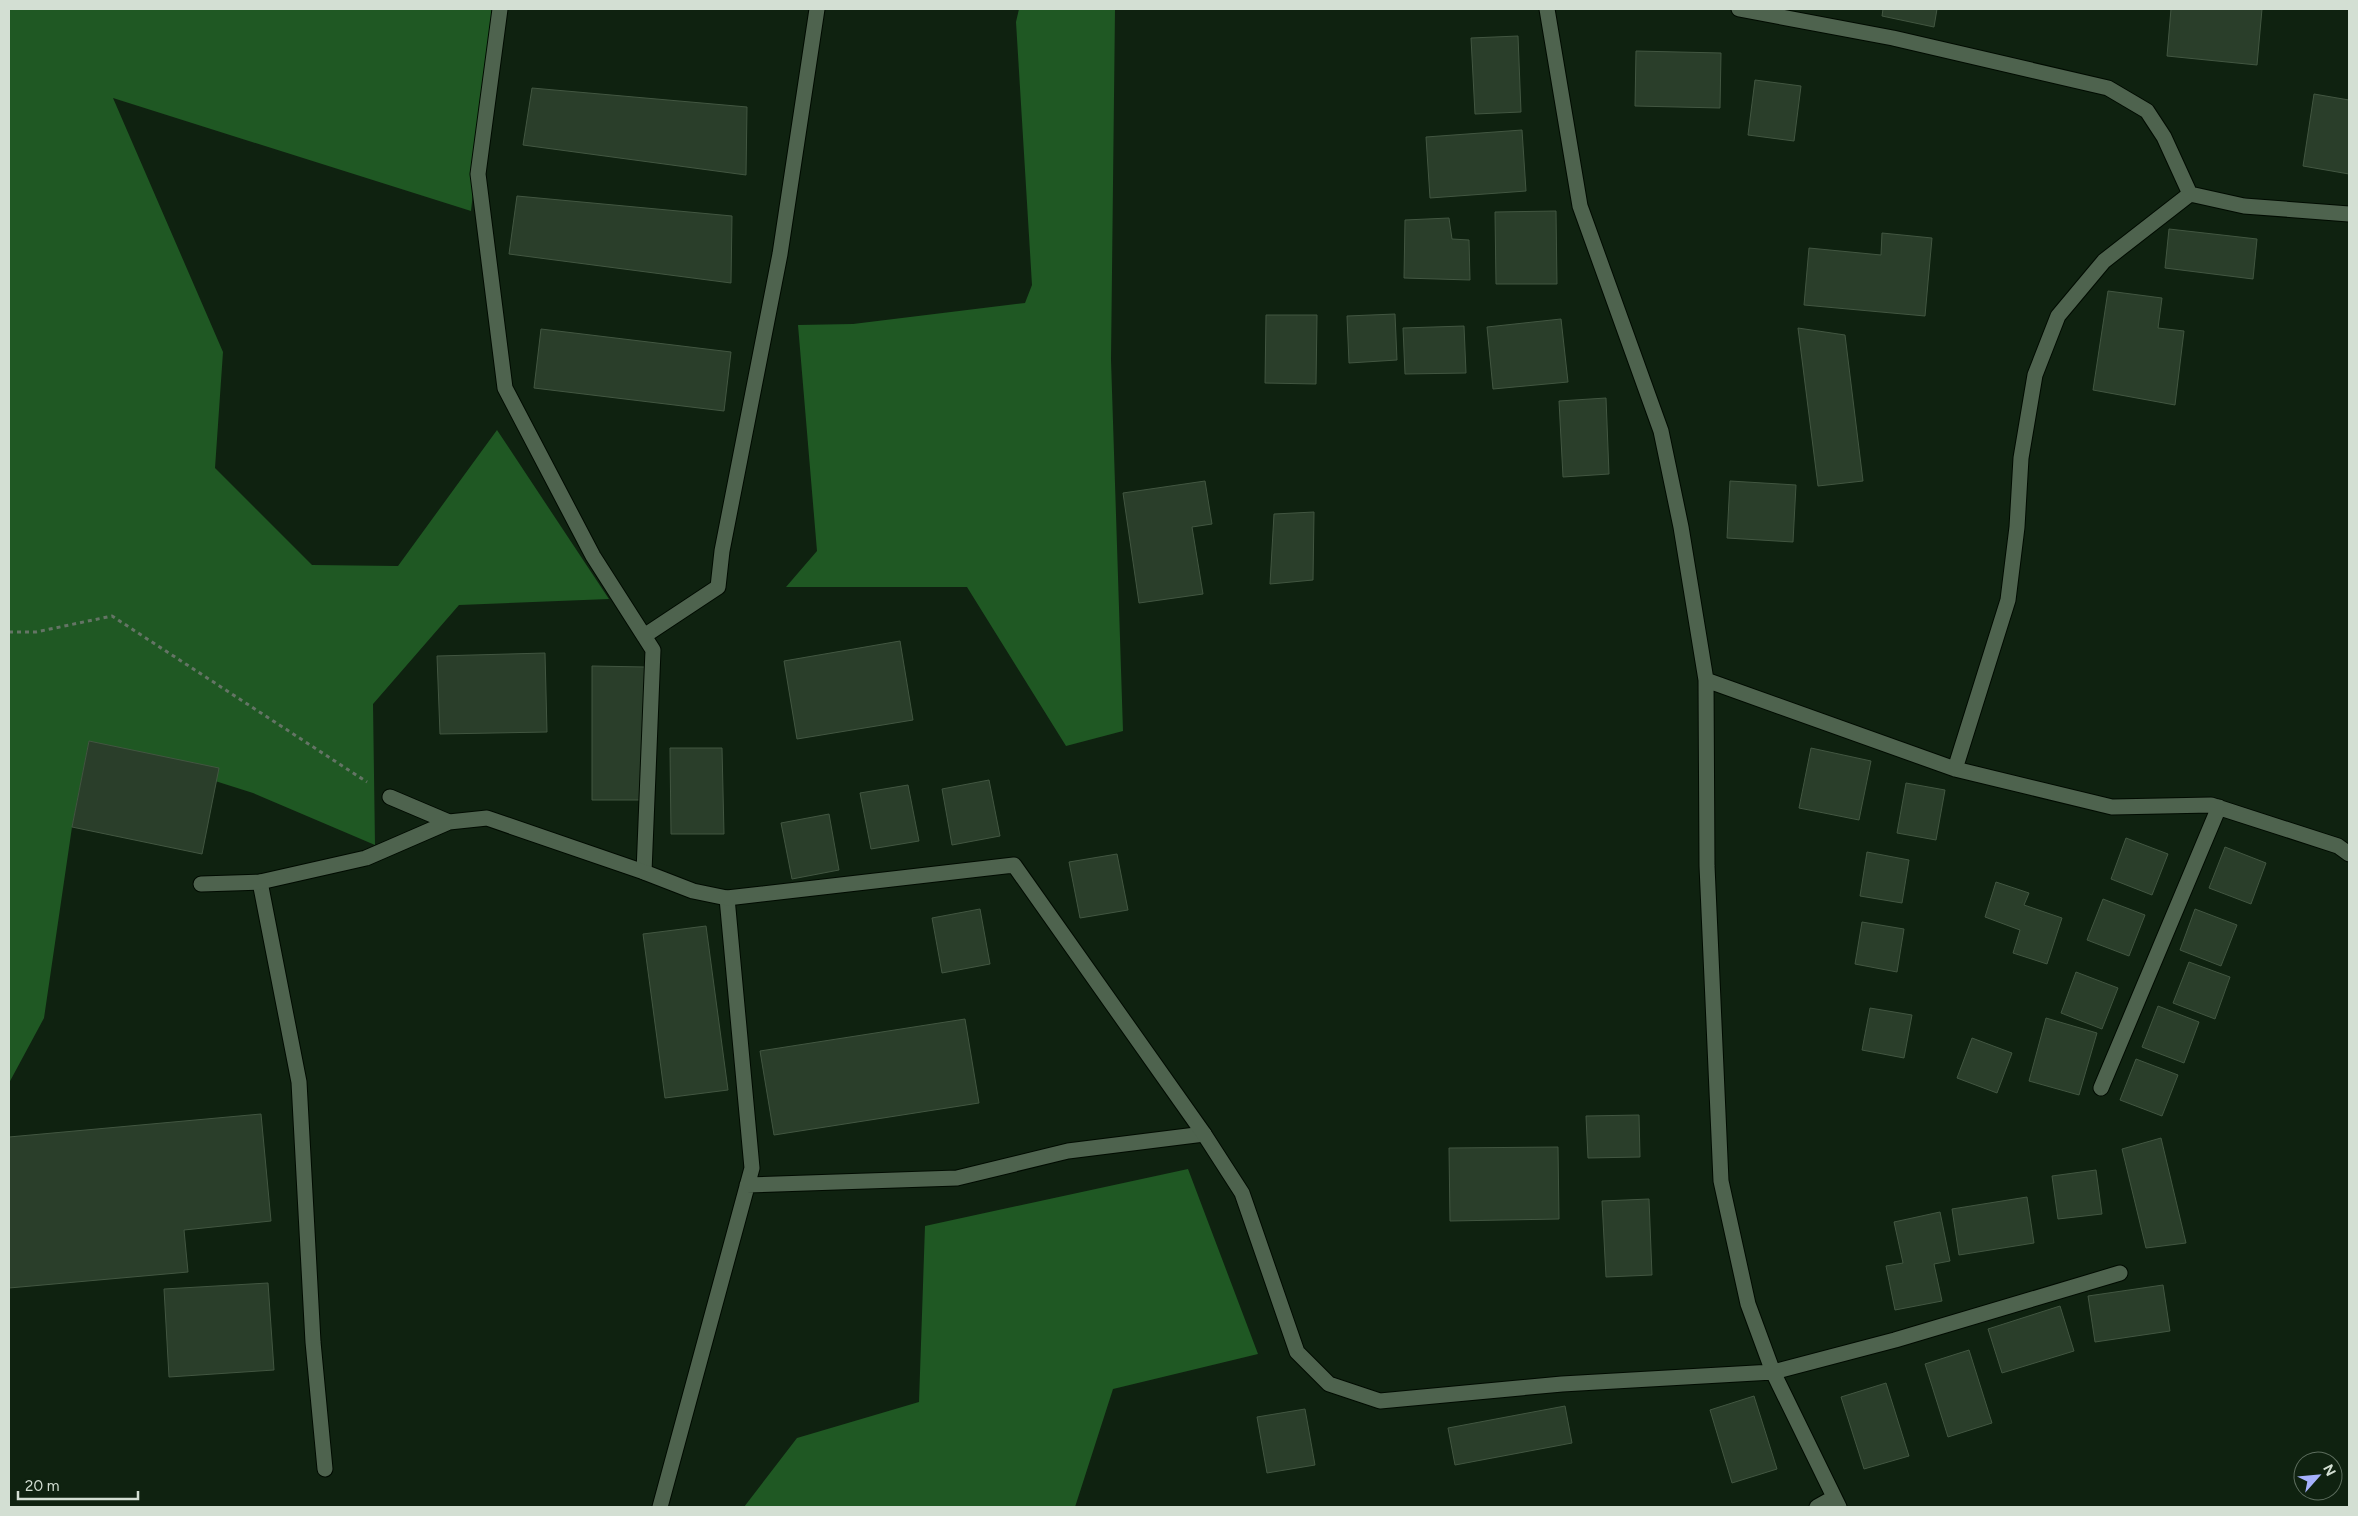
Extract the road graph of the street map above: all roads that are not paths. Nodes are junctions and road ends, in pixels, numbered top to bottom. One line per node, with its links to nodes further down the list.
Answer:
1 (500, 9): 7 (street)
2 (817, 9): 7 (street)
3 (1547, 9): 8 (street)
4 (1739, 9): 5 (street)
5 (2190, 194): 6 (street); 9 (street)
6 (2349, 214)
7 (644, 636): 14 (street)
8 (1706, 680): 9 (street); 22 (street)
9 (1955, 769): 11 (street)
10 (390, 797): 12 (street)
11 (2219, 807): 13 (street); 18 (street)
12 (449, 822): 14 (street); 15 (street)
13 (2349, 854)
14 (644, 872): 17 (street)
15 (260, 882): 16 (street); 23 (street)
16 (201, 884)
17 (728, 898): 19 (street); 20 (street)
18 (2101, 1088)
19 (1204, 1134): 20 (street); 22 (street)
20 (747, 1185): 25 (street)
21 (2120, 1274): 22 (street)
22 (1772, 1372): 24 (street)
23 (325, 1469)
24 (1836, 1503): 26 (street)
25 (660, 1507)
26 (1817, 1507)

